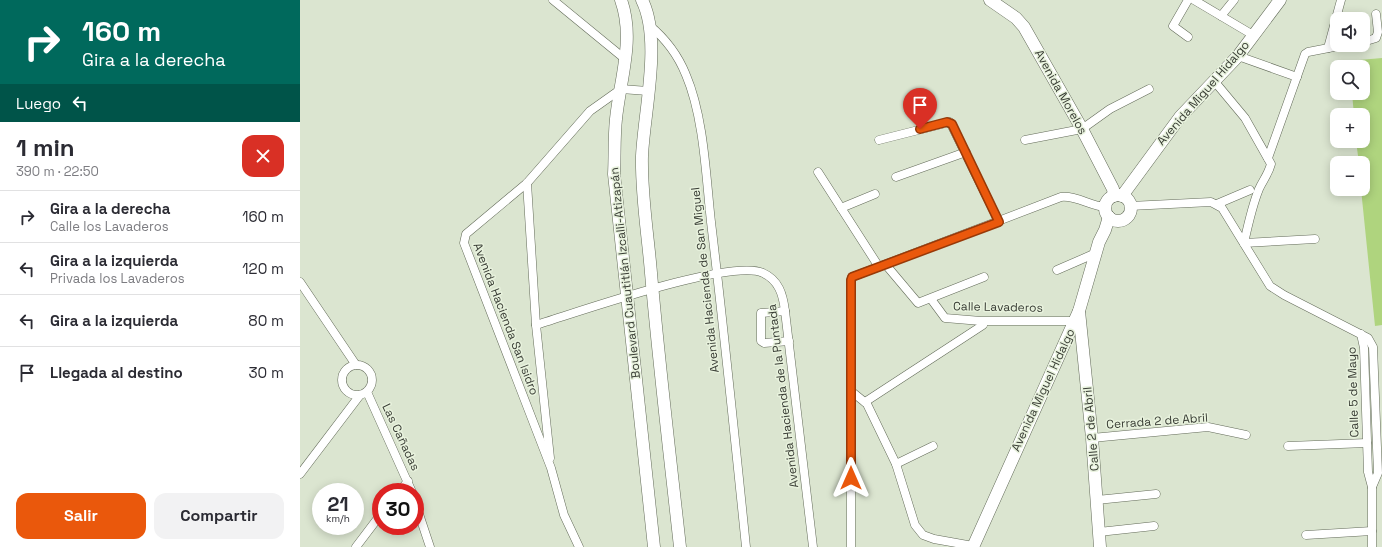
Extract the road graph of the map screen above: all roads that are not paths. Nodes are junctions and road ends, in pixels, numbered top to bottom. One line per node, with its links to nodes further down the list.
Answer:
1 (553, 0): 18 (street)
2 (621, 0): 18 (main road, Boulevard Cuautitlán Izcalli-Atizapán)
3 (642, 0): 12 (main road)
4 (990, 0): 24 (main road, Avenida Morelos)
5 (1188, 0): 14 (street)
6 (1194, 0): 11 (street)
7 (1234, 0): 11 (street)
8 (1280, 0): 13 (main road, Avenida Miguel Hidalgo)
9 (1341, 0): 16 (street)
10 (1376, 14): 15 (street)
11 (1221, 16): 13 (street)
12 (649, 25): 23 (main road); 44 (street, Avenida Hacienda de San Miguel)
13 (1253, 35): 17 (main road, Avenida Miguel Hidalgo)
14 (1188, 37)
15 (1370, 40)
16 (1328, 48): 19 (street)
17 (1238, 56): 19 (street); 20 (main road, Avenida Miguel Hidalgo)
18 (625, 59): 21 (main road, Boulevard Cuautitlán Izcalli-Atizapán)
19 (1297, 77): 28 (street)
20 (1215, 82): 28 (street); 34 (main road, Avenida Miguel Hidalgo)
21 (621, 89): 23 (street); 31 (street, Avenida Hacienda San Isidro); 48 (main road, Boulevard Cuautitlán Izcalli-Atizapán)
22 (1149, 89): 24 (street)
23 (648, 91): 47 (main road)
24 (1082, 129): 26 (street); 34 (main road, Avenida Morelos)
25 (879, 140): 27 (street)
26 (1025, 140)
27 (966, 152): 30 (street); 38 (street)
28 (1268, 158): 40 (street)
29 (818, 172): 36 (street)
30 (896, 177)
31 (527, 183): 52 (street); 69 (street, Avenida Hacienda San Isidro)
32 (1250, 190): 35 (street)
33 (875, 194): 36 (street)
34 (1124, 197): 35 (street); 37 (main road); 37 (main road)
35 (1217, 204): 40 (street)
36 (841, 208): 42 (street)
37 (1110, 215): 38 (street); 41 (main road, Avenida Miguel Hidalgo)
38 (999, 222): 42 (street)
39 (1315, 238): 40 (street)
40 (1244, 243): 54 (street)
41 (1096, 253): 43 (street); 51 (main road, Avenida Miguel Hidalgo)
42 (883, 266): 49 (street); 57 (street)
43 (1057, 270)
44 (717, 273): 47 (street, Avenida Hacienda de la Puntada); 50 (street, Avenida Hacienda de la Puntada); 86 (street, Avenida Hacienda de San Miguel)
45 (984, 277): 49 (street)
46 (300, 282): 56 (street)
47 (653, 290): 48 (street, Avenida Hacienda de la Puntada); 85 (main road)
48 (627, 297): 52 (street, Avenida Hacienda de la Puntada); 84 (main road, Boulevard Cuautitlán Izcalli-Atizapán)
49 (931, 299): 51 (street, Calle Lavaderos)
50 (786, 311): 55 (street, Avenida Hacienda de la Puntada); 55 (street)
51 (1076, 323): 64 (main road, Calle 2 de Abril); 89 (main road, Avenida Miguel Hidalgo)
52 (536, 325): 69 (street)
53 (983, 325): 61 (street)
54 (1361, 334): 59 (street, Calle 5 de Mayo); 60 (street, Calle 5 de Mayo)
55 (789, 341): 87 (street, Avenida Hacienda de la Puntada)
56 (356, 365): 58 (street); 58 (street)
57 (851, 392): 61 (street); 88 (street)
58 (363, 393): 70 (street); 71 (street, Las Cañadas)
59 (1366, 395): 60 (street); 65 (street, Calle 5 de Mayo)
60 (1376, 395): 62 (street, Calle 5 de Mayo)
61 (865, 402): 68 (street)
62 (1379, 412): 72 (street, Calle 5 de Mayo)
63 (1246, 436): 64 (street, Cerrada 2 de Abril)
64 (1092, 438): 74 (main road, Calle 2 de Abril)
65 (1367, 444): 67 (street); 72 (street, Calle 5 de Mayo)
66 (933, 446): 68 (street)
67 (1288, 446)
68 (896, 464): 89 (street)
69 (551, 468): 83 (street, Avenida Hacienda San Isidro)
70 (300, 474)
71 (408, 481)
72 (1372, 486): 78 (street, Calle 5 de Mayo)
73 (1156, 494): 74 (street)
74 (1097, 500): 79 (main road, Calle 2 de Abril)
75 (372, 526): 81 (street)
76 (1154, 526): 79 (street)
77 (424, 529): 82 (street)
78 (1372, 531): 80 (street); 91 (street, Calle 5 de Mayo)
79 (1099, 532): 90 (main road, Calle 2 de Abril)
80 (1306, 535)
81 (356, 547)
82 (430, 547)
83 (579, 547)
84 (654, 547)
85 (680, 547)
86 (746, 547)
87 (813, 547)
88 (851, 547)
89 (973, 547)
90 (1100, 547)
91 (1372, 547)

